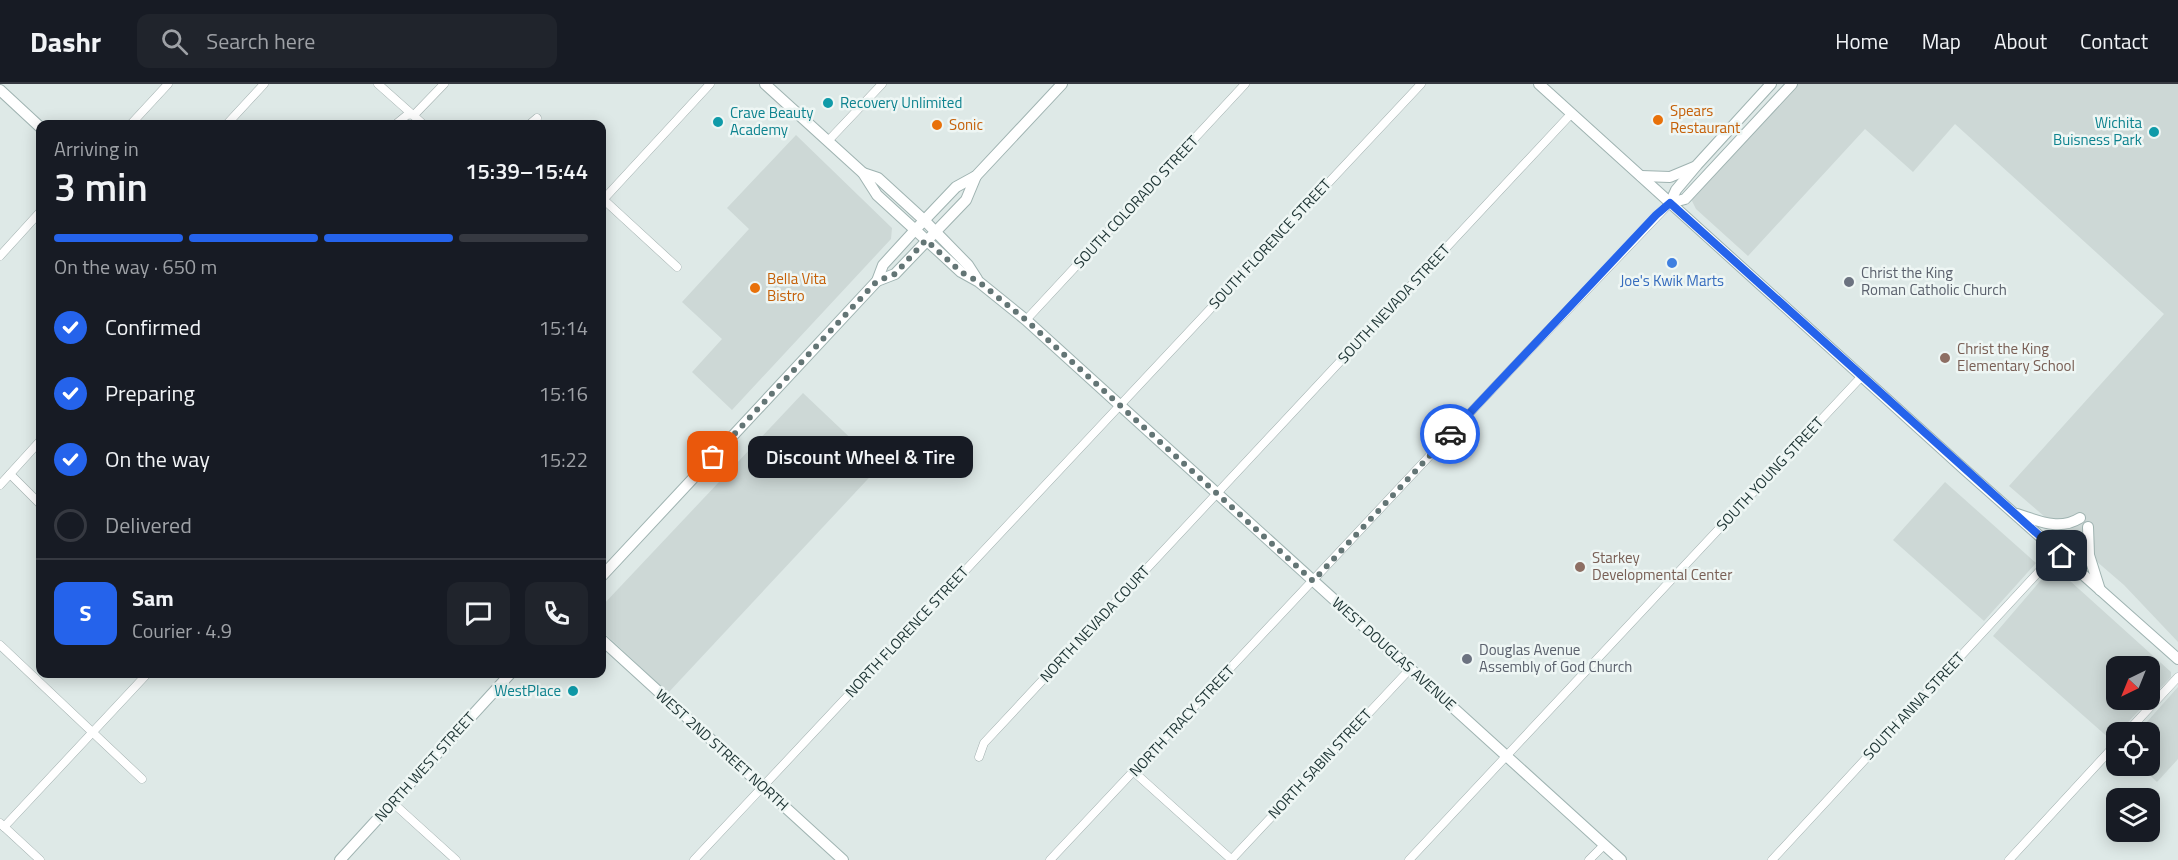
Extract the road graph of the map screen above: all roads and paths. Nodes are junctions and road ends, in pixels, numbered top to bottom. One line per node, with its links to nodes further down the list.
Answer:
1 (168, 84): 18 (street)
2 (264, 84): 19 (street)
3 (378, 84): 15 (street)
4 (444, 84): 15 (street)
5 (710, 84): 29 (street)
6 (765, 84): 24 (main road, WEST DOUGLAS AVENUE)
7 (882, 84): 24 (street)
8 (1062, 84): 27 (main road)
9 (1245, 84): 41 (street, SOUTH COLORADO STREET)
10 (1421, 84): 43 (street, SOUTH FLORENCE STREET)
11 (1539, 84): 16 (main road)
12 (1772, 84): 25 (main road)
13 (1792, 84): 30 (main road)
14 (4, 88): 23 (main road)
15 (412, 114): 20 (street); 21 (street)
16 (1572, 114): 28 (main road); 47 (street, SOUTH NEVADA STREET)
17 (537, 118): 22 (street)
18 (135, 120)
19 (231, 120)
20 (400, 120)
21 (419, 120)
22 (535, 120)
23 (36, 123)
24 (828, 141): 26 (main road, WEST DOUGLAS AVENUE)
25 (1696, 165): 28 (main road); 30 (main road)
26 (863, 173): 33 (main road, WEST DOUGLAS AVENUE); 34 (main road, WEST DOUGLAS AVENUE)
27 (976, 176): 33 (main road); 35 (main road)
28 (1641, 176): 30 (main road)
29 (606, 196)
30 (1670, 203): 42 (main road); 52 (street, NORTH TRACY STREET)
31 (606, 204): 38 (street)
32 (36, 216): 37 (street)
33 (925, 221): 34 (main road); 35 (main road, WEST DOUGLAS AVENUE)
34 (915, 230): 36 (main road, WEST DOUGLAS AVENUE); 39 (main road)
35 (935, 231): 36 (main road); 40 (main road, WEST DOUGLAS AVENUE)
36 (926, 240): 39 (main road); 40 (main road, WEST DOUGLAS AVENUE)
37 (0, 256)
38 (676, 267)
39 (877, 281): 51 (main road)
40 (979, 282): 41 (main road, WEST DOUGLAS AVENUE)
41 (1026, 320): 43 (main road, WEST DOUGLAS AVENUE)
42 (1862, 376): 49 (main road); 66 (street, SOUTH YOUNG STREET)
43 (1119, 405): 47 (main road, WEST DOUGLAS AVENUE); 70 (street, NORTH FLORENCE STREET)
44 (36, 445): 45 (street)
45 (10, 474): 46 (street); 48 (street)
46 (0, 485)
47 (1217, 494): 52 (main road, WEST DOUGLAS AVENUE); 67 (street, NORTH NEVADA COURT)
48 (36, 500)
49 (2013, 513): 50 (main road); 53 (main road)
50 (2057, 552): 53 (main road); 84 (street, SOUTH ANNA STREET)
51 (606, 572)
52 (1313, 581): 57 (main road, WEST DOUGLAS AVENUE); 68 (street, NORTH TRACY STREET)
53 (2100, 590): 56 (main road)
54 (606, 644): 70 (main road, WEST 2ND STREET NORTH)
55 (0, 645): 59 (street)
56 (2178, 659)
57 (1410, 669): 66 (main road, WEST DOUGLAS AVENUE); 80 (street, NORTH SABIN STREET)
58 (2178, 677): 63 (street)
59 (36, 678)
60 (36, 678): 64 (street)
61 (143, 678): 64 (street)
62 (506, 678): 71 (main road, NORTH WEST STREET)
63 (2136, 722)
64 (93, 730): 69 (street); 72 (street)
65 (2106, 755): 85 (street)
66 (1506, 756): 73 (main road, WEST DOUGLAS AVENUE); 81 (street, SOUTH YOUNG STREET)
67 (979, 757)
68 (1134, 772): 79 (street, NORTH TRACY STREET); 80 (street)
69 (142, 779)
70 (762, 787): 77 (street, NORTH FLORENCE STREET); 78 (main road, WEST 2ND STREET NORTH)
71 (393, 803): 75 (main road, NORTH WEST STREET); 76 (street)
72 (2, 825): 74 (street)
73 (1604, 844): 82 (street); 83 (main road, WEST DOUGLAS AVENUE)
74 (40, 860)
75 (340, 860)
76 (456, 860)
77 (694, 860)
78 (843, 860)
79 (1050, 860)
80 (1231, 860)
81 (1409, 860)
82 (1589, 860)
83 (1621, 860)
84 (1772, 860)
85 (2009, 860)

